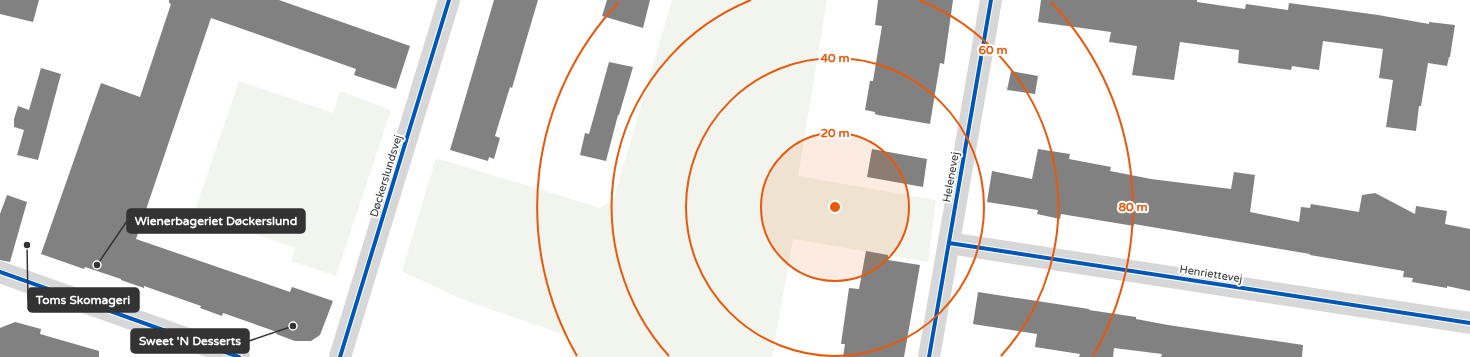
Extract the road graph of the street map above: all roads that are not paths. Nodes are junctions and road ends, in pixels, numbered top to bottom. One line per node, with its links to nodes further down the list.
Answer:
1 (449, 0): 7 (street, Døckerslundsvej)
2 (991, 0): 3 (street, Helenevej)
3 (948, 243): 5 (street, Henriettevej); 8 (street, Helenevej)
4 (0, 272): 6 (street)
5 (1470, 323)
6 (239, 357)
7 (340, 357)
8 (929, 357)

